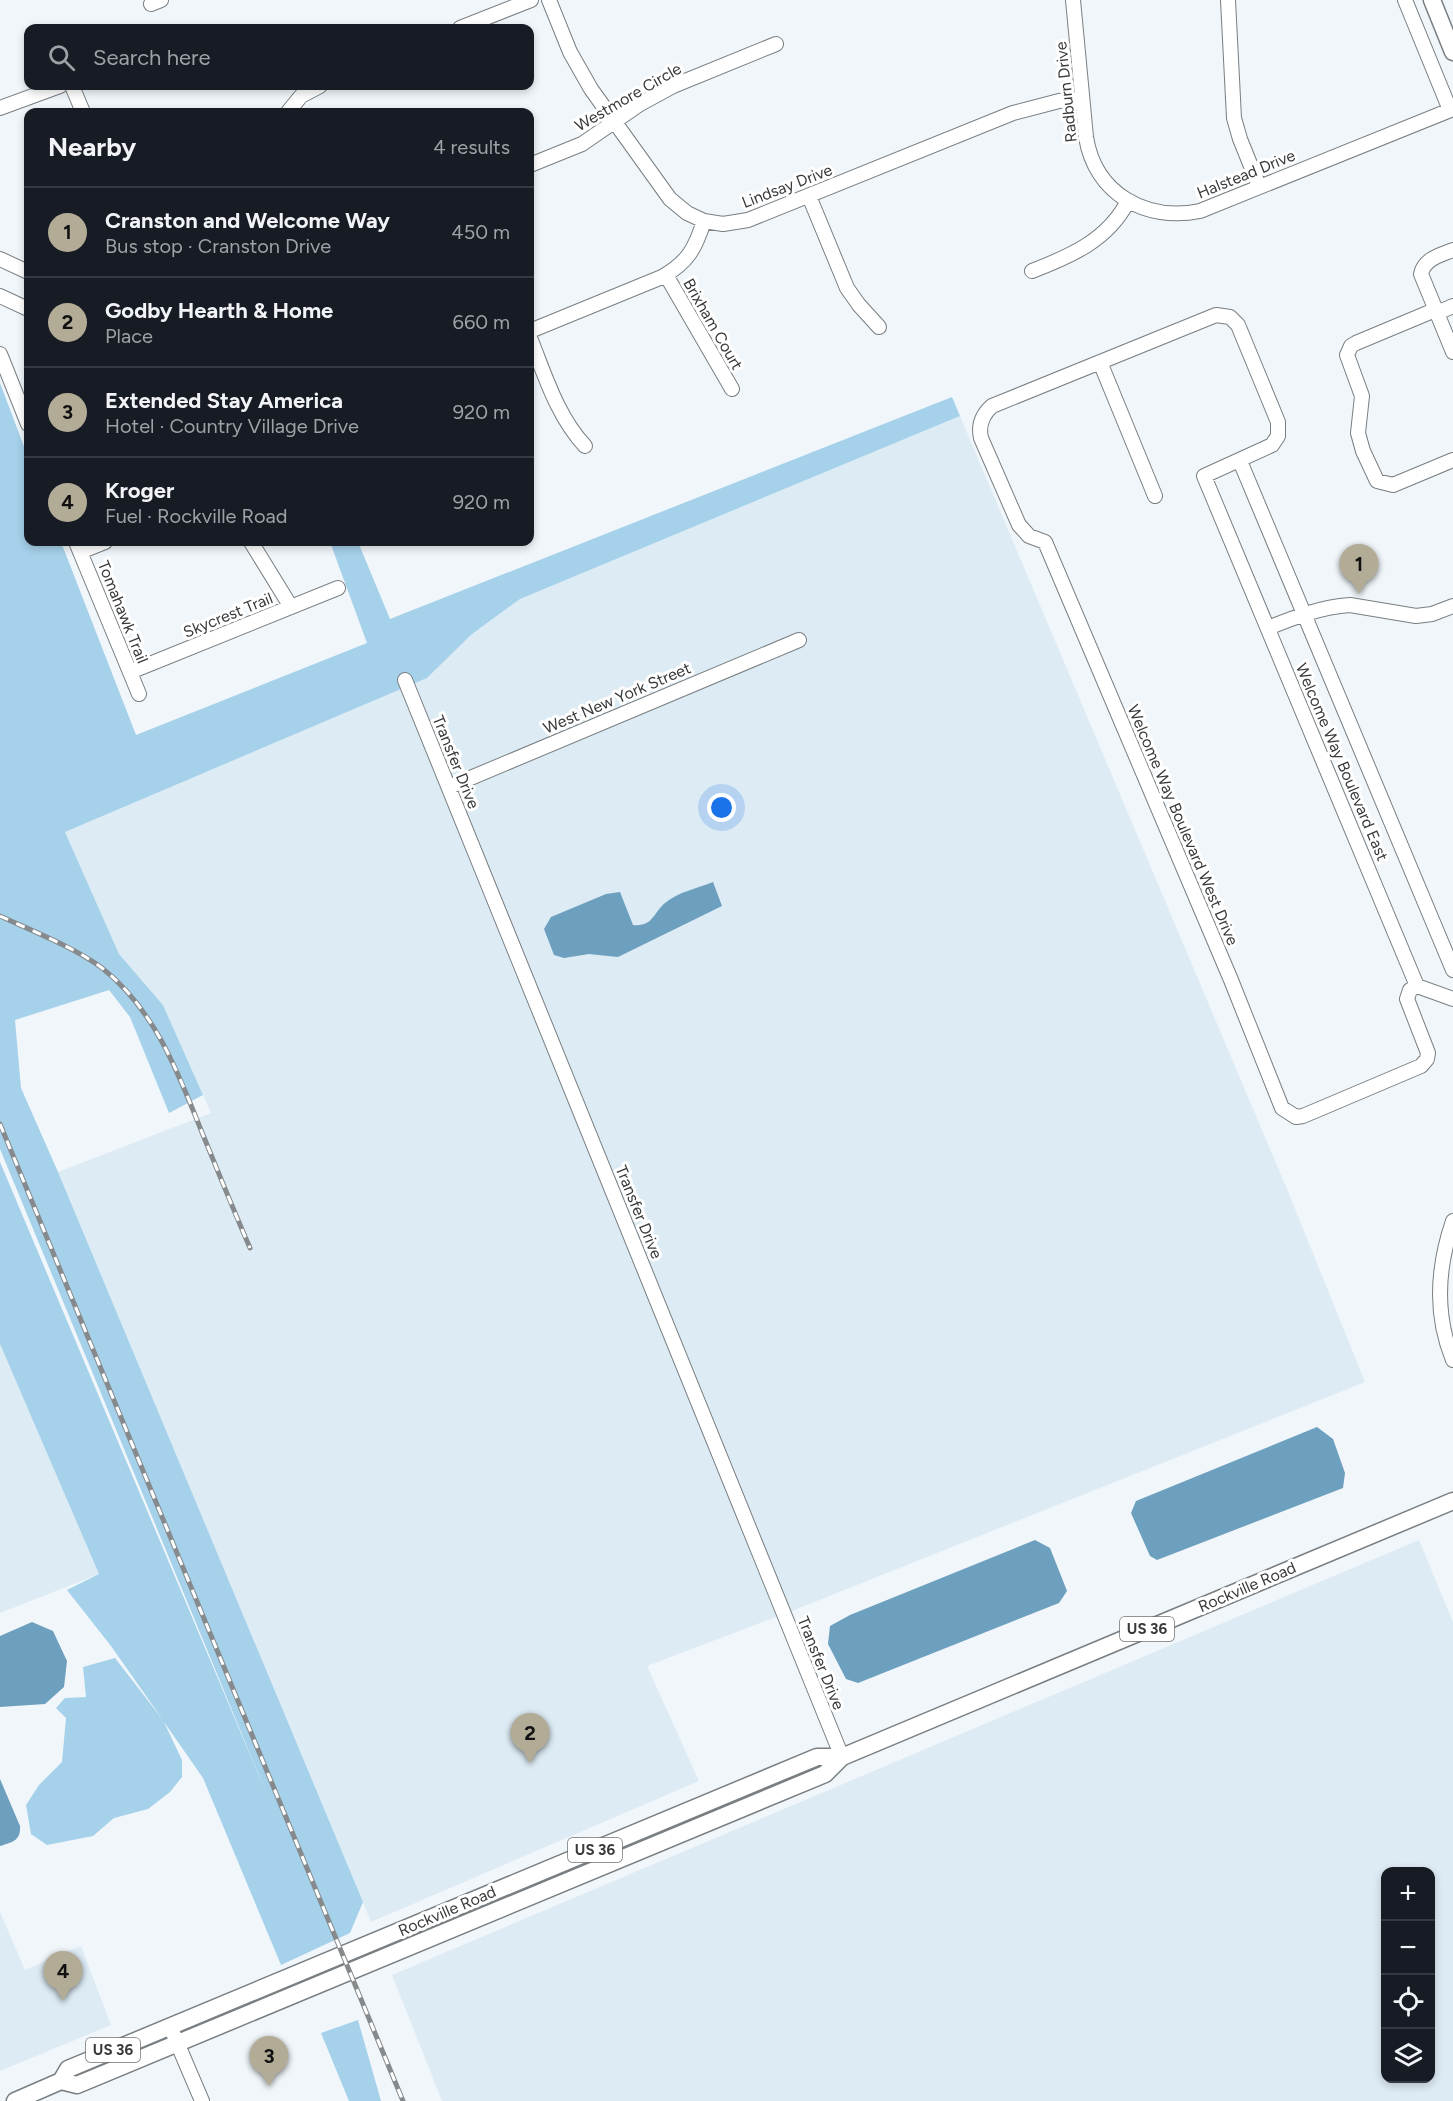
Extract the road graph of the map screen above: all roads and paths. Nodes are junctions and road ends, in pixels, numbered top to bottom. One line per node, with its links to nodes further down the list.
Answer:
1 (531, 0): 7 (street)
2 (549, 0): 18 (street)
3 (1073, 0): 13 (street, Radburn Drive)
4 (1228, 0): 20 (street)
5 (1405, 0): 17 (street)
6 (1432, 0): 9 (main road)
7 (470, 24)
8 (776, 44): 18 (street, Westmore Circle)
9 (1453, 52)
10 (49, 90): 14 (street)
11 (74, 90): 15 (street)
12 (310, 90): 16 (street)
13 (1082, 99): 21 (street, Lindsay Drive); 22 (street, Radburn Drive)
14 (0, 108)
15 (81, 108)
16 (292, 108)
17 (1451, 110): 20 (street, Halstead Drive)
18 (615, 123): 19 (street, Westmore Circle); 23 (street)
19 (534, 163)
20 (1259, 186): 22 (street, Halstead Drive)
21 (809, 196): 23 (street, Lindsay Drive); 33 (street)
22 (1128, 201): 27 (street)
23 (704, 221): 28 (street)
24 (1453, 250): 32 (street)
25 (0, 258): 26 (street)
26 (24, 270)
27 (1032, 271)
28 (666, 275): 34 (street); 39 (street, Brixham Court)
29 (0, 296): 31 (street)
30 (1453, 306): 32 (street)
31 (24, 307)
32 (1436, 311): 36 (street); 42 (street)
33 (879, 327)
34 (534, 329)
35 (534, 348): 41 (street)
36 (1453, 352)
37 (0, 354): 40 (street)
38 (1100, 362): 43 (street); 44 (street); 58 (street, Welcome Way Boulevard West Drive)
39 (732, 389)
40 (24, 414)
41 (585, 446)
42 (1453, 460)
43 (1240, 462): 50 (street); 51 (street, Welcome Way Boulevard East)
44 (1155, 496)
45 (253, 546): 49 (street)
46 (78, 547): 53 (street, Tomahawk Trail)
47 (338, 588): 49 (street, Skycrest Trail)
48 (1453, 606): 50 (street)
49 (291, 607): 53 (street, Skycrest Trail)
50 (1304, 613): 51 (street); 57 (street)
51 (1268, 628): 58 (street, Welcome Way Boulevard East)
52 (799, 640): 56 (street, West New York Street)
53 (130, 672): 55 (street, Tomahawk Trail)
54 (405, 680): 56 (street, Transfer Drive)
55 (139, 694)
56 (449, 787): 63 (street, Transfer Drive)
57 (1453, 970)
58 (1417, 986): 59 (street)
59 (1453, 999)
60 (1453, 1221): 61 (street)
61 (1453, 1360)
62 (1453, 1501): 63 (main road, Rockville Road / US 36)
63 (842, 1757): 64 (main road, Rockville Road / US 36); 65 (main road, Rockville Road / US 36)
64 (171, 2026): 65 (street); 66 (main road, Rockville Road / US 36)
65 (178, 2044): 66 (main road, Rockville Road / US 36); 68 (street)
66 (61, 2081): 67 (main road, Rockville Road / US 36)
67 (15, 2101)
68 (202, 2101)

